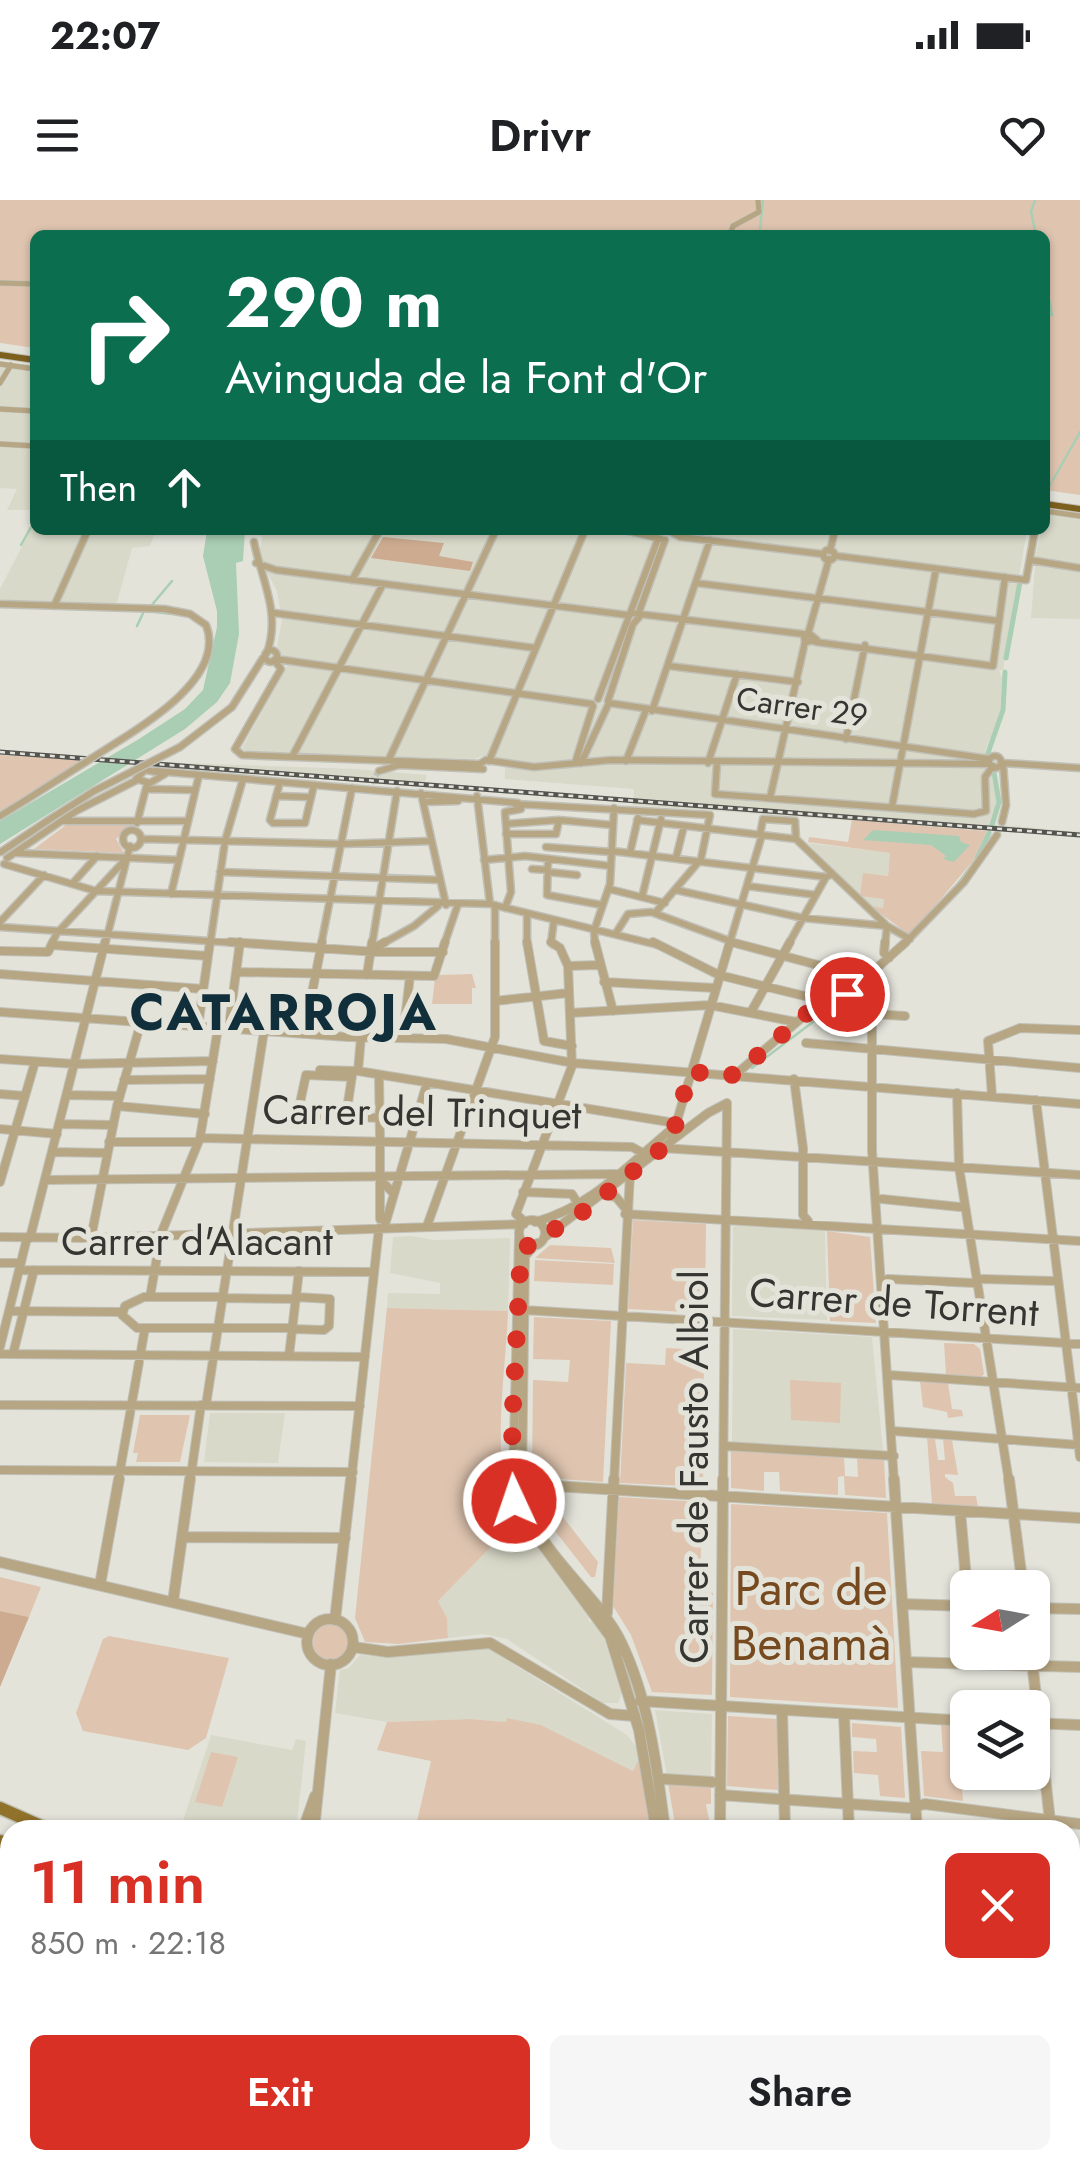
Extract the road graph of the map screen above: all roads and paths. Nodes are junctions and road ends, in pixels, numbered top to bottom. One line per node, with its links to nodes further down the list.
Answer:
1 (758, 200): 2 (street)
2 (732, 230)
3 (0, 283): 4 (street)
4 (30, 284)
5 (0, 357): 6 (highway); 8 (street)
6 (30, 361)
7 (30, 362): 8 (street)
8 (11, 364): 9 (street)
9 (0, 382)
10 (0, 409): 11 (street)
11 (30, 411)
12 (0, 444): 13 (street)
13 (30, 446)
14 (1050, 506): 15 (highway)
15 (1080, 510)
16 (86, 535): 42 (street)
17 (255, 535): 26 (street)
18 (377, 535): 35 (street)
19 (494, 535): 39 (street)
20 (583, 535): 43 (street)
21 (665, 535): 25 (street); 46 (street)
22 (705, 535): 25 (street)
23 (834, 535): 27 (street)
24 (1034, 535): 28 (street)
25 (706, 540): 27 (street); 36 (street)
26 (254, 542): 29 (street); 38 (street)
27 (832, 555): 30 (street); 40 (street)
28 (1030, 560): 31 (street); 34 (street)
29 (256, 563): 32 (street); 33 (street)
30 (936, 568): 34 (street); 44 (street)
31 (1080, 568)
32 (276, 570): 33 (street); 35 (street)
33 (262, 576): 38 (street)
34 (1006, 577): 47 (street)
35 (352, 580): 37 (street)
36 (696, 583): 40 (street); 48 (street)
37 (382, 584): 39 (street); 49 (street)
38 (269, 592): 45 (street)
39 (465, 595): 43 (street); 50 (street)
40 (820, 598): 44 (street); 51 (street)
41 (0, 604): 42 (street)
42 (54, 606): 111 (street, bridge)
43 (552, 606): 46 (street); 53 (street)
44 (928, 612): 47 (street); 54 (street)
45 (274, 614): 49 (street); 55 (street)
46 (632, 616): 48 (street); 62 (street); 63 (street)
47 (999, 621): 54 (street)
48 (683, 622): 51 (street); 56 (street)
49 (361, 624): 50 (street); 57 (street)
50 (446, 636): 53 (street); 59 (street)
51 (810, 639): 52 (street); 60 (street)
52 (864, 646): 54 (street); 67 (street)
53 (534, 648): 61 (street)
54 (920, 653): 68 (street)
55 (275, 656): 57 (street); 71 (street); 140 (street, bridge)
56 (668, 666): 58 (street); 64 (street)
57 (338, 667): 59 (street); 71 (street)
58 (736, 674): 60 (street); 65 (street)
59 (426, 679): 61 (street); 72 (street)
60 (798, 682): 66 (street)
61 (516, 692): 62 (street); 78 (street)
62 (592, 702): 63 (street, Carrer 29); 75 (street)
63 (607, 704): 64 (street, Carrer 29); 69 (street)
64 (649, 711): 65 (street, Carrer 29); 74 (street)
65 (722, 721): 66 (street, Carrer 29); 76 (street)
66 (786, 730): 67 (street, Carrer 29); 77 (street)
67 (846, 738): 68 (street, Carrer 29)
68 (903, 747): 70 (street, Carrer 29); 79 (street)
69 (586, 752): 73 (street); 75 (street)
70 (940, 752): 80 (street); 82 (street, Carrer 29)
71 (292, 757): 72 (street)
72 (389, 759): 83 (street)
73 (611, 760): 74 (street); 75 (street)
74 (626, 760): 76 (street)
75 (578, 763): 78 (street)
76 (713, 763): 77 (street); 103 (street)
77 (778, 763): 79 (street); 103 (street)
78 (484, 764): 83 (street)
79 (899, 764): 80 (street); 108 (street)
80 (942, 764): 81 (street)
81 (964, 764): 82 (street); 88 (street)
82 (995, 764): 84 (street); 88 (street); 117 (street)
83 (464, 766): 85 (street)
84 (1080, 768)
85 (379, 771)
86 (158, 774): 87 (street); 90 (street); 94 (street)
87 (199, 775): 89 (street); 116 (street)
88 (985, 777): 108 (street)
89 (243, 779): 91 (street); 135 (street)
90 (137, 780): 94 (street); 109 (street)
91 (269, 780): 92 (street); 100 (street)
92 (280, 782): 93 (street); 99 (street)
93 (314, 785): 96 (street); 99 (street)
94 (146, 787): 95 (street); 97 (street); 115 (street)
95 (124, 788)
96 (352, 788): 98 (street); 137 (street)
97 (192, 790)
98 (396, 791): 102 (street); 136 (street)
99 (276, 796): 101 (street)
100 (477, 796): 102 (street); 106 (street); 153 (street)
101 (307, 797)
102 (422, 798): 104 (street); 134 (street)
103 (770, 798): 108 (street)
104 (458, 801)
105 (92, 804): 112 (street)
106 (518, 806): 107 (street); 120 (street)
107 (614, 808): 110 (street); 122 (street)
108 (892, 808)
109 (76, 811): 112 (street); 114 (street)
110 (663, 811): 119 (street); 124 (street)
111 (0, 816)
112 (85, 819): 114 (street); 115 (street)
113 (558, 820): 120 (street); 122 (street); 127 (street)
114 (62, 821): 140 (street)
115 (138, 821): 116 (street); 125 (street)
116 (188, 821): 132 (street)
117 (1002, 822)
118 (162, 823): 147 (street)
119 (660, 823): 123 (street); 142 (street); 143 (street)
120 (506, 824): 126 (street)
121 (287, 826): 133 (street)
122 (612, 826): 141 (street)
123 (684, 826): 124 (street); 150 (street)
124 (708, 829): 128 (street); 154 (street)
125 (135, 832): 130 (street); 138 (street)
126 (506, 834): 127 (street); 145 (street)
127 (546, 834): 139 (street)
128 (761, 835): 131 (street); 131 (street); 156 (street)
129 (997, 835): 196 (street)
130 (143, 839): 132 (street); 138 (street)
131 (796, 839): 160 (street)
132 (184, 840): 135 (street); 152 (street)
133 (284, 841)
134 (431, 841): 136 (street); 164 (street)
135 (225, 842): 137 (street); 159 (street)
136 (388, 842): 137 (street); 163 (street)
137 (341, 844): 162 (street)
138 (130, 846): 146 (street)
139 (546, 846): 141 (street); 151 (street)
140 (21, 850): 144 (street); 149 (street)
141 (612, 851): 142 (street); 155 (street)
142 (630, 852): 143 (street)
143 (652, 855): 150 (street); 174 (street)
144 (97, 856): 146 (street); 165 (street)
145 (508, 856): 151 (street); 153 (street); 183 (street)
146 (127, 857): 152 (street); 169 (street); 170 (street)
147 (153, 857)
148 (530, 857): 158 (street)
149 (3, 858): 161 (street)
150 (676, 858): 154 (street)
151 (547, 859): 157 (street); 158 (street)
152 (179, 860): 171 (street)
153 (484, 860): 181 (street)
154 (700, 861): 156 (street); 168 (street)
155 (611, 866): 157 (street); 167 (street)
156 (752, 867): 160 (street); 166 (street)
157 (578, 870): 158 (street)
158 (548, 871): 182 (street)
159 (220, 872): 162 (street); 173 (street)
160 (829, 875): 172 (street); 191 (street)
161 (44, 876): 165 (street); 190 (street)
162 (335, 876): 163 (street); 175 (street)
163 (383, 878): 164 (street); 176 (street)
164 (440, 880): 180 (street)
165 (72, 884): 169 (street)
166 (747, 886): 172 (street); 179 (street)
167 (609, 889): 174 (street); 182 (street)
168 (676, 890): 177 (street); 179 (street)
169 (96, 891): 170 (street); 192 (street)
170 (119, 892): 171 (street); 195 (street)
171 (172, 894): 173 (street)
172 (816, 895): 187 (street)
173 (216, 896): 175 (street); 197 (street)
174 (642, 897): 177 (street)
175 (330, 902): 176 (street); 201 (street)
176 (378, 903): 180 (street); 205 (street)
177 (664, 903): 185 (street)
178 (458, 904): 180 (street); 181 (street); 207 (street)
179 (742, 904): 187 (street); 199 (street)
180 (442, 905): 205 (street)
181 (493, 905): 183 (street); 229 (street)
182 (602, 905): 193 (street)
183 (505, 908): 184 (street)
184 (528, 913): 188 (street); 226 (street)
185 (655, 913): 194 (street); 199 (street)
186 (576, 914): 189 (street)
187 (803, 918): 191 (street); 208 (street)
188 (554, 920): 189 (street); 204 (street)
189 (572, 924): 193 (street)
190 (0, 925): 192 (street)
191 (887, 926): 196 (street); 210 (street)
192 (60, 930): 195 (street); 202 (street)
193 (594, 931): 194 (street); 212 (street)
194 (616, 933): 217 (street)
195 (108, 934): 197 (street); 203 (street)
196 (910, 939): 210 (street)
197 (210, 940): 198 (street); 209 (street)
198 (240, 942): 201 (street); 213 (street)
199 (730, 942): 208 (street); 217 (street)
200 (570, 945): 204 (street)
201 (321, 947): 205 (street); 215 (street)
202 (50, 948): 203 (street); 206 (street)
203 (104, 948): 209 (street); 220 (street)
204 (560, 948): 211 (street)
205 (371, 950): 207 (street); 216 (street)
206 (0, 951)
207 (443, 952): 218 (street)
208 (782, 954): 219 (street); 222 (street)
209 (208, 956): 223 (street)
210 (889, 958): 219 (street)
211 (568, 966): 212 (street); 225 (street)
212 (599, 967): 221 (street)
213 (236, 972): 215 (street); 240 (street)
214 (0, 974): 220 (street)
215 (316, 974): 216 (street); 245 (street)
216 (367, 975): 218 (street)
217 (720, 975): 222 (street); 224 (street)
218 (410, 976): 247 (street)
219 (867, 978): 227 (street)
220 (95, 980): 223 (street); 237 (street)
221 (604, 982): 224 (street); 231 (street)
222 (765, 986): 228 (street); 233 (street)
223 (203, 988): 241 (street)
224 (715, 988): 230 (street)
225 (568, 993): 226 (street); 234 (street)
226 (538, 997): 229 (street); 250 (street)
227 (847, 997): 228 (street); 235 (street)
228 (824, 1000): 239 (street)
229 (495, 1001): 249 (street)
230 (710, 1005): 231 (street); 233 (street); 261 (street)
231 (613, 1010): 234 (street)
232 (0, 1012): 237 (street)
233 (751, 1012): 239 (street)
234 (570, 1013): 250 (street)
235 (872, 1014): 236 (street); 251 (street)
236 (905, 1016)
237 (86, 1018): 238 (street); 258 (street)
238 (141, 1022): 241 (street); 256 (street)
239 (796, 1022): 263 (street)
240 (229, 1025)
241 (198, 1027): 242 (street)
242 (218, 1028): 244 (street); 254 (street)
243 (1080, 1030): 253 (street)
244 (264, 1031): 245 (street); 292 (street)
245 (304, 1034): 246 (street)
246 (361, 1037): 247 (street); 262 (street)
247 (403, 1037): 249 (street)
248 (806, 1042): 251 (street)
249 (491, 1046): 257 (street); 270 (street)
250 (572, 1046): 257 (street)
251 (872, 1050): 253 (street); 269 (street)
252 (0, 1059): 255 (street)
253 (990, 1060): 259 (street); 276 (street)
254 (213, 1061): 256 (street); 265 (street)
255 (35, 1062): 258 (street); 274 (street)
256 (128, 1063): 258 (street); 267 (street)
257 (572, 1063): 261 (street); 278 (street)
258 (76, 1064): 273 (street)
259 (1080, 1068)
260 (320, 1070): 262 (street)
261 (690, 1072): 263 (street); 288 (street)
262 (356, 1074): 264 (street); 283 (street); 283 (street)
263 (735, 1075): 266 (street)
264 (379, 1076): 268 (street); 284 (street)
265 (210, 1079): 267 (street); 282 (street)
266 (794, 1079): 269 (street); 305 (street)
267 (124, 1080): 275 (street)
268 (428, 1083): 270 (street); 297 (street)
269 (872, 1086): 271 (street); 306 (street)
270 (474, 1090): 278 (street); 298 (street)
271 (957, 1093): 276 (street); 307 (street)
272 (0, 1094): 274 (street)
273 (68, 1095): 275 (street); 286 (street)
274 (25, 1096): 290 (street)
275 (120, 1096): 280 (street)
276 (992, 1096): 277 (street)
277 (1036, 1100): 279 (street); 309 (street)
278 (557, 1104): 288 (street); 299 (street)
279 (1080, 1104)
280 (117, 1106): 282 (street); 287 (street)
281 (711, 1112): 285 (street); 285 (street, Carrer de Fausto Albiol); 295 (street)
282 (204, 1114): 293 (street)
283 (346, 1116): 284 (street)
284 (379, 1118): 294 (street)
285 (728, 1122): 302 (street, Carrer de Fausto Albiol)
286 (60, 1124): 287 (street); 291 (street)
287 (113, 1125): 296 (street)
288 (674, 1125): 295 (street); 304 (street)
289 (0, 1129): 290 (street)
290 (15, 1130): 291 (street); 316 (street)
291 (57, 1134): 301 (street)
292 (246, 1139): 293 (street, Carrer del Trinquet); 294 (street, Carrer del Trinquet); 315 (street)
293 (199, 1140): 296 (street, Carrer del Trinquet); 317 (street)
294 (380, 1140): 297 (street, Carrer del Trinquet); 318 (street)
295 (671, 1141): 300 (street)
296 (109, 1142): 303 (street)
297 (412, 1142): 298 (street, Carrer del Trinquet); 310 (street)
298 (456, 1143): 299 (street, Carrer del Trinquet); 311 (street)
299 (541, 1145): 304 (street, Carrer del Trinquet); 308 (street)
300 (662, 1148): 302 (street); 304 (street)
301 (52, 1152): 303 (street); 320 (street)
302 (726, 1152): 305 (street); 328 (street, Carrer de Fausto Albiol)
303 (107, 1153): 319 (street)
304 (646, 1155): 312 (street); 313 (street)
305 (801, 1157): 306 (street); 329 (street)
306 (873, 1162): 307 (street); 334 (street)
307 (959, 1167): 309 (street); 337 (street)
308 (530, 1172): 311 (street); 312 (street); 321 (street)
309 (1044, 1172): 314 (street); 343 (street)
310 (402, 1174): 311 (street); 318 (street); 322 (street)
311 (446, 1174): 333 (street)
312 (616, 1174): 325 (street)
313 (630, 1174): 323 (street); 327 (street)
314 (1080, 1175)
315 (240, 1176): 317 (street); 318 (street); 335 (street)
316 (1, 1177)
317 (183, 1177): 319 (street); 336 (street)
318 (380, 1177): 322 (street); 331 (street)
319 (102, 1179): 320 (street); 339 (street)
320 (45, 1180): 342 (street)
321 (524, 1192): 325 (street); 330 (street)
322 (394, 1194): 331 (street)
323 (604, 1195): 327 (street); 340 (street)
324 (882, 1199): 326 (street)
325 (578, 1204): 330 (street)
326 (960, 1207)
327 (625, 1211): 328 (street); 365 (street)
328 (725, 1219): 329 (street); 366 (street, Carrer de Fausto Albiol)
329 (806, 1219): 334 (street)
330 (529, 1222): 332 (street); 338 (street); 340 (street)
331 (381, 1225): 333 (street); 335 (street); 353 (street)
332 (503, 1225): 333 (street); 338 (street)
333 (427, 1226)
334 (879, 1229): 337 (street); 370 (street)
335 (231, 1232): 336 (street); 351 (street)
336 (158, 1234): 339 (street); 350 (street)
337 (970, 1234): 343 (street); 371 (street)
338 (518, 1235): 345 (street); 346 (street)
339 (92, 1236): 342 (street)
340 (545, 1236): 345 (street)
341 (0, 1237): 342 (street)
342 (29, 1238): 348 (street)
343 (1053, 1240): 344 (street); 372 (street)
344 (1080, 1241)
345 (533, 1243): 346 (street); 361 (street)
346 (519, 1254): 430 (street)
347 (0, 1263): 348 (street, Carrer d'Alacant)
348 (20, 1266): 349 (street, Carrer d'Alacant); 357 (street)
349 (34, 1270): 350 (street, Carrer d'Alacant); 363 (street)
350 (155, 1270): 351 (street, Carrer d'Alacant); 358 (street)
351 (226, 1271): 352 (street, Carrer d'Alacant); 359 (street)
352 (299, 1271): 353 (street, Carrer d'Alacant); 360 (street)
353 (374, 1272): 379 (street)
354 (888, 1279): 355 (street)
355 (1054, 1281)
356 (0, 1286): 357 (street)
357 (15, 1287): 362 (street)
358 (150, 1297): 359 (street); 364 (street)
359 (221, 1298): 360 (street); 368 (street)
360 (296, 1298): 369 (street); 369 (street)
361 (524, 1310): 365 (street, Carrer de Torrent); 397 (street)
362 (6, 1312): 363 (street); 374 (street)
363 (24, 1312): 364 (street); 375 (street)
364 (122, 1312): 367 (street)
365 (620, 1315): 366 (street, Carrer de Torrent); 398 (street)
366 (725, 1321): 370 (street, Carrer de Torrent); 390 (street, Carrer de Fausto Albiol)
367 (145, 1328): 368 (street); 376 (street)
368 (217, 1328): 369 (street); 377 (street)
369 (292, 1328): 378 (street)
370 (886, 1330): 371 (street, Carrer de Torrent); 380 (street)
371 (987, 1338): 372 (street, Carrer de Torrent); 381 (street)
372 (1066, 1343): 373 (street, Carrer de Torrent); 382 (street)
373 (1080, 1344)
374 (0, 1350): 375 (street)
375 (13, 1354): 376 (street)
376 (140, 1355): 377 (street); 384 (street)
377 (213, 1355): 378 (street); 385 (street)
378 (289, 1356): 379 (street)
379 (365, 1356): 386 (street)
380 (889, 1375): 381 (street); 387 (street)
381 (994, 1382): 382 (street); 388 (street)
382 (1076, 1388): 389 (street)
383 (0, 1404): 384 (street)
384 (132, 1405): 385 (street); 394 (street)
385 (204, 1405): 386 (street); 395 (street)
386 (360, 1406): 396 (street)
387 (892, 1431): 388 (street); 391 (street)
388 (1004, 1440): 389 (street); 402 (street)
389 (1079, 1445): 392 (street)
390 (724, 1446): 391 (street); 399 (street, Carrer de Fausto Albiol)
391 (894, 1456): 400 (street)
392 (1080, 1457)
393 (0, 1470): 394 (street)
394 (120, 1470): 395 (street); 410 (street)
395 (192, 1471): 396 (street); 404 (street)
396 (352, 1472): 405 (street)
397 (521, 1484): 398 (street); 411 (street)
398 (611, 1489): 399 (street); 409 (street)
399 (724, 1496): 400 (street); 427 (street, Carrer de Fausto Albiol)
400 (896, 1507): 401 (street); 413 (street)
401 (960, 1511): 402 (street); 407 (street)
402 (1014, 1514): 403 (street); 408 (street)
403 (1080, 1518)
404 (183, 1537): 405 (street); 412 (street)
405 (345, 1538): 418 (street)
406 (0, 1562): 410 (street)
407 (965, 1570)
408 (1021, 1570)
409 (607, 1576): 411 (street); 417 (street)
410 (100, 1585): 412 (street)
411 (585, 1587): 417 (street)
412 (173, 1602): 419 (street)
413 (902, 1604): 414 (street); 421 (street)
414 (950, 1604)
415 (1050, 1608): 416 (street)
416 (1080, 1609)
417 (608, 1617): 426 (street)
418 (335, 1620): 419 (street); 420 (street)
419 (308, 1634): 423 (street)
420 (353, 1647): 423 (street); 430 (street)
421 (906, 1662): 422 (street); 431 (street)
422 (950, 1663)
423 (331, 1664): 437 (street)
424 (1050, 1666): 425 (street)
425 (1080, 1667)
426 (640, 1701): 427 (street); 448 (street)
427 (722, 1706): 428 (street); 439 (street, Carrer de Fausto Albiol)
428 (782, 1710): 429 (street); 440 (street)
429 (844, 1714): 431 (street); 441 (street)
430 (635, 1716): 447 (street)
431 (910, 1718): 432 (street); 442 (street)
432 (950, 1720)
433 (1050, 1723): 434 (street)
434 (1080, 1724)
435 (664, 1779): 436 (street)
436 (712, 1782)
437 (318, 1786): 445 (street); 446 (street)
438 (1046, 1790): 454 (street)
439 (720, 1795): 440 (street); 449 (street, Carrer de Fausto Albiol)
440 (784, 1800): 441 (street); 450 (street)
441 (848, 1804): 442 (street); 451 (street)
442 (916, 1806): 452 (street); 453 (street)
443 (0, 1808): 444 (main road)
444 (27, 1820)
445 (306, 1820)
446 (315, 1820)
447 (654, 1820)
448 (664, 1820)
449 (720, 1820)
450 (784, 1820)
451 (849, 1820)
452 (917, 1820)
453 (1015, 1820)
454 (1050, 1820)

